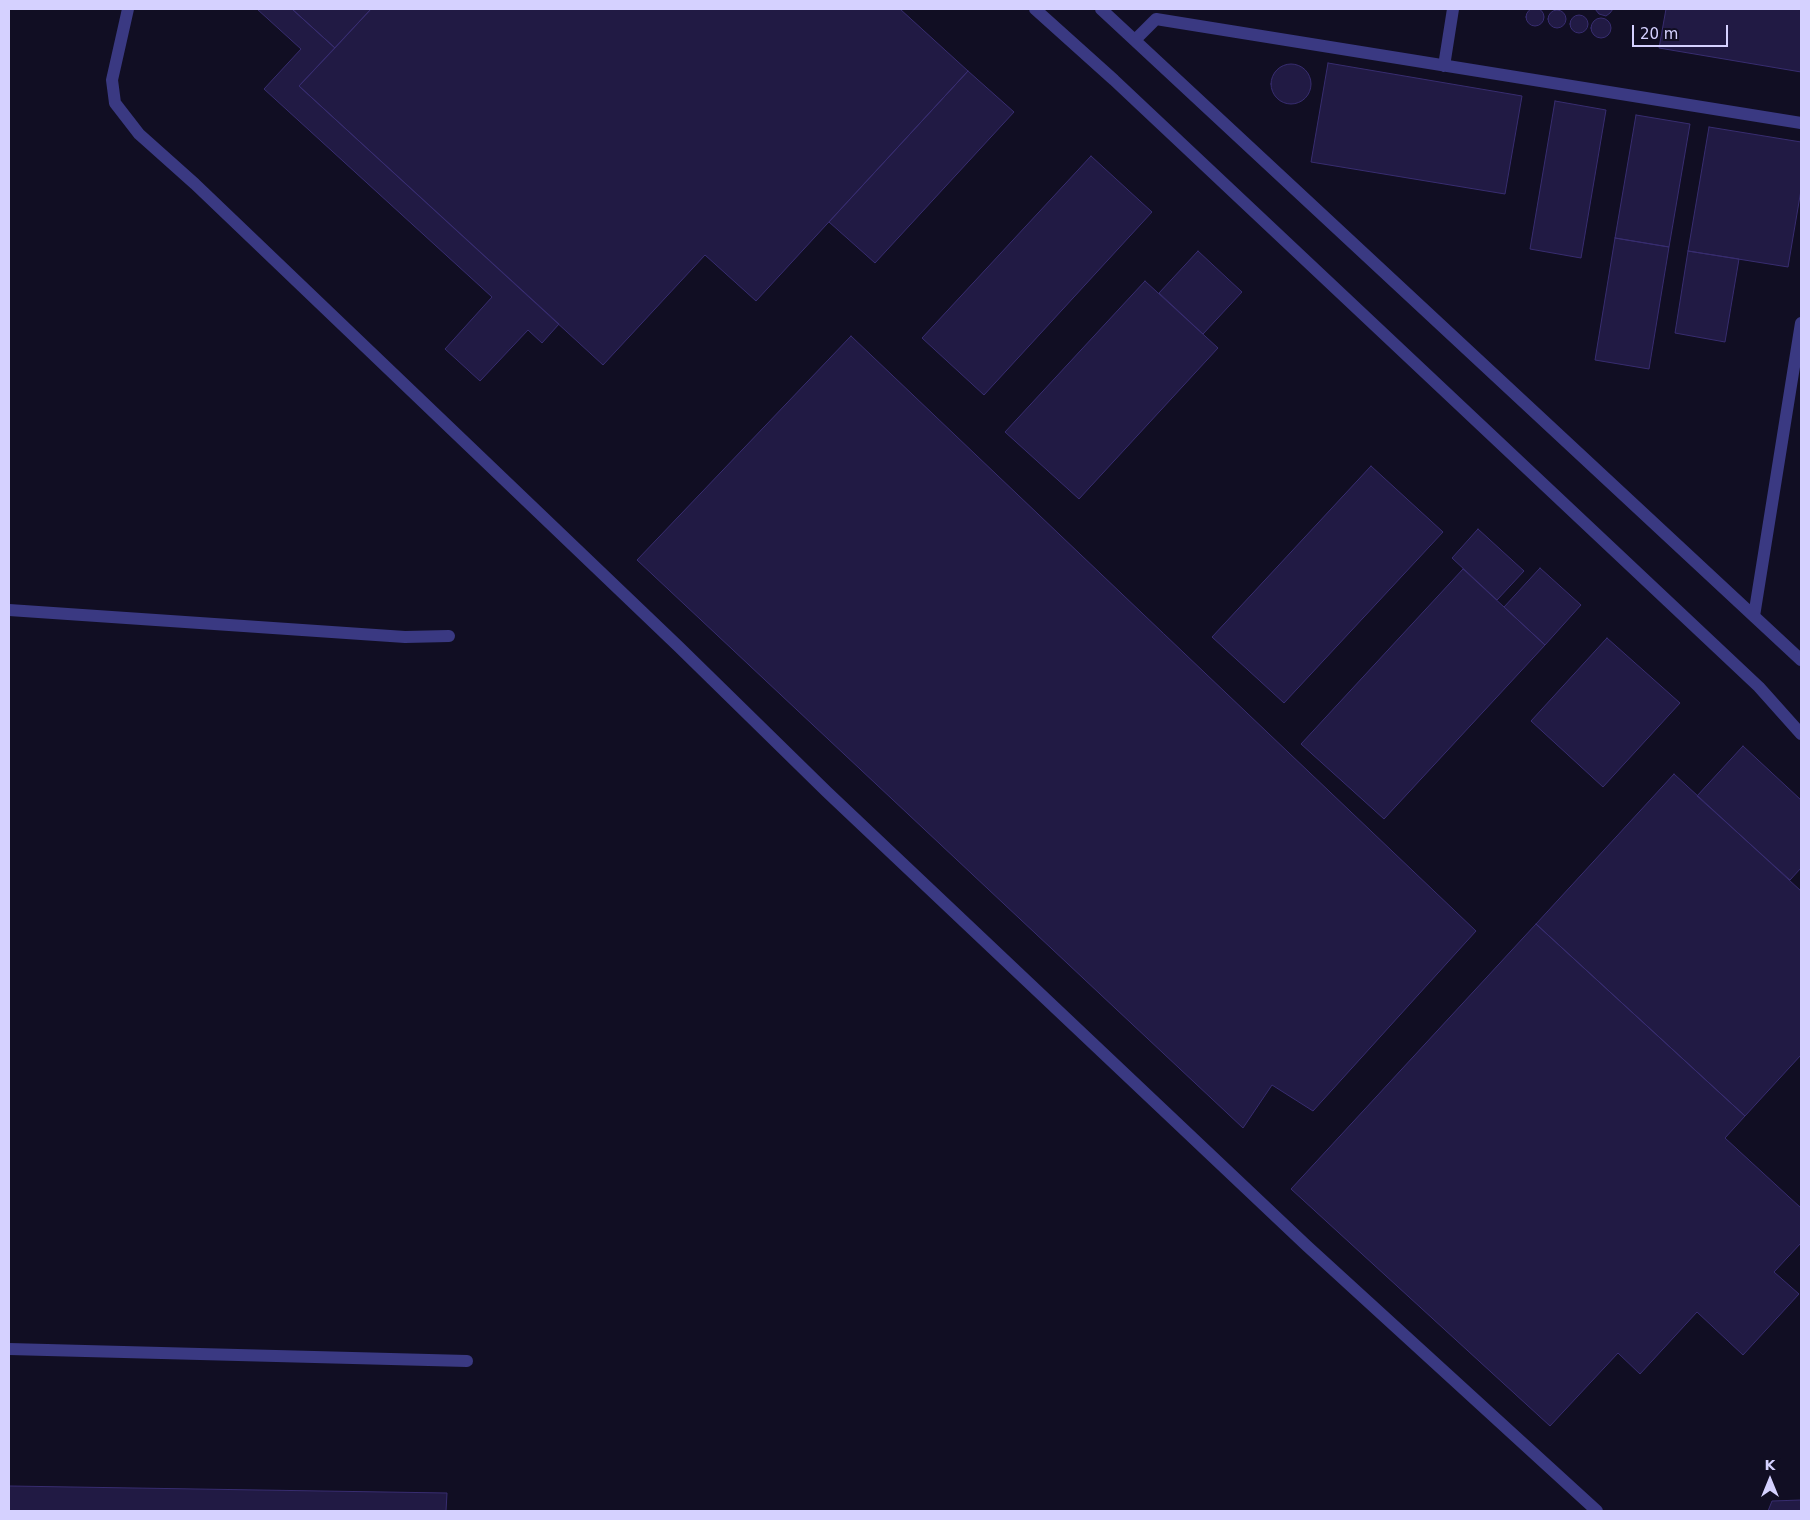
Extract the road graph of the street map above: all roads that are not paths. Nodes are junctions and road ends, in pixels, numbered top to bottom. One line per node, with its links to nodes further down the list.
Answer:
1 (128, 9): 17 (street)
2 (1035, 9): 14 (street)
3 (1101, 9): 6 (street)
4 (1453, 9): 7 (street)
5 (1155, 14): 6 (street); 7 (street)
6 (1135, 40): 11 (street)
7 (1444, 66): 8 (street)
8 (1801, 123)
9 (1801, 323): 11 (street)
10 (9, 610): 12 (street)
11 (1754, 616): 13 (street)
12 (450, 636)
13 (1801, 660)
14 (1801, 734)
15 (9, 1349): 16 (street)
16 (467, 1362)
17 (1596, 1511)

